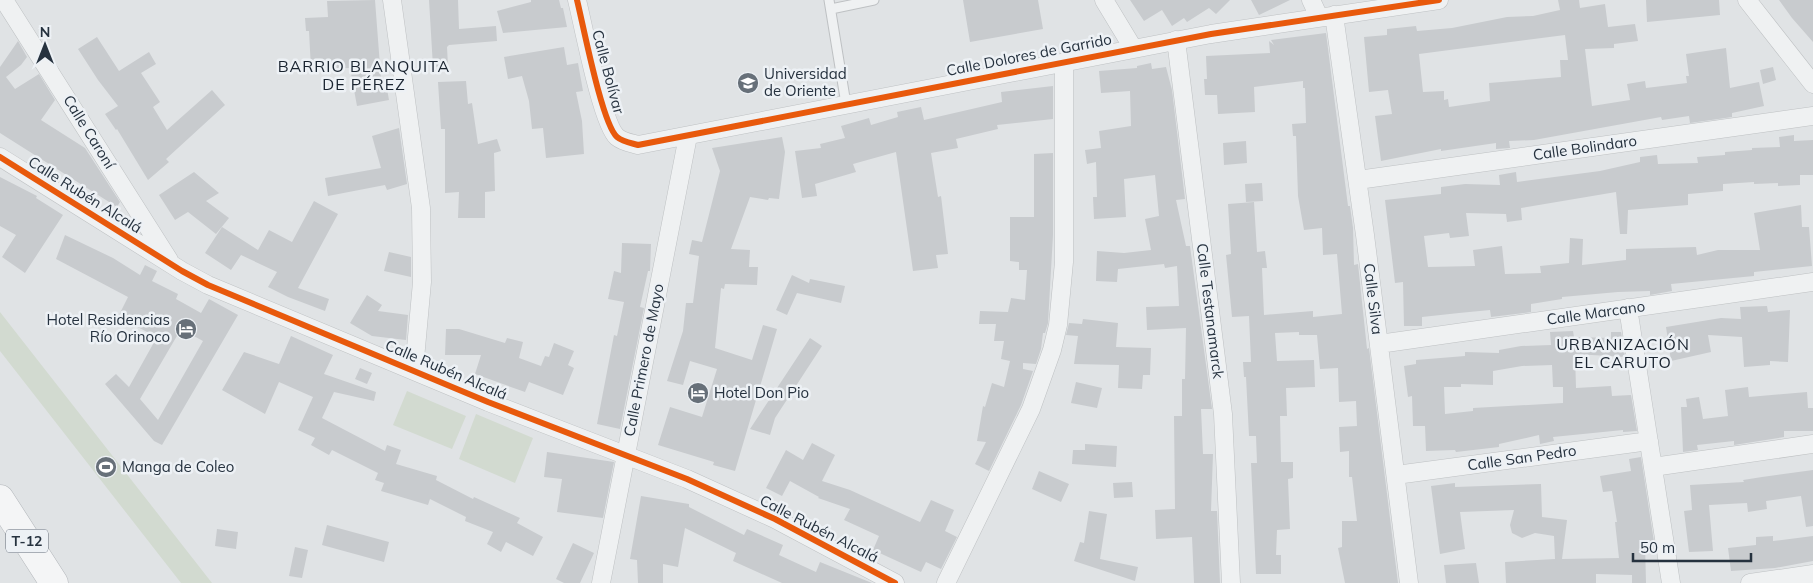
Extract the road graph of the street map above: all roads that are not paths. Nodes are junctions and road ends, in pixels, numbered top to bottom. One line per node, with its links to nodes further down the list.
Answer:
1 (4, 0): 21 (street, Calle Caroní)
2 (392, 0): 25 (street)
3 (577, 0): 18 (street, Calle Bolívar)
4 (874, 0): 9 (lane)
5 (1104, 0): 12 (street)
6 (1310, 0): 10 (street, Calle Silva)
7 (1439, 0): 10 (street, Calle Dolores de Garrido)
8 (1747, 0): 14 (street)
9 (830, 4): 15 (lane)
10 (1327, 16): 11 (street, Calle Dolores de Garrido); 20 (street, Calle Silva)
11 (1176, 40): 12 (street, Calle Dolores de Garrido); 39 (street, Calle Testanamarck)
12 (1133, 48): 13 (street, Calle Dolores de Garrido)
13 (1064, 62): 15 (street, Calle Dolores de Garrido); 38 (street)
14 (1813, 84)
15 (846, 104): 17 (street, Calle Dolores de Garrido)
16 (1813, 116): 20 (street, Calle Bolindaro)
17 (688, 136): 18 (street, Calle Dolores de Garrido); 28 (street, Calle Primero de Mayo)
18 (626, 143)
19 (0, 157): 21 (street, Calle Rubén Alcalá)
20 (1358, 180): 24 (street, Calle Silva)
21 (172, 264): 25 (street, Calle Rubén Alcalá)
22 (1813, 282): 23 (street, Calle Marcano)
23 (1628, 308): 24 (street, Calle Marcano); 26 (street)
24 (1379, 344): 30 (street, Calle Silva)
25 (414, 370): 28 (street, Calle Rubén Alcalá)
26 (1649, 441): 29 (street); 30 (street, Calle San Pedro)
27 (1813, 444): 29 (street)
28 (626, 456): 36 (street, Calle Primero de Mayo); 37 (street, Calle Rubén Alcalá)
29 (1653, 466): 41 (street)
30 (1396, 475): 40 (street, Calle Silva)
31 (0, 499): 35 (highway, T-12)
32 (0, 533): 34 (highway, T-12)
33 (1813, 574): 42 (street)
34 (32, 583)
35 (54, 583)
36 (601, 583)
37 (895, 583)
38 (946, 583)
39 (1230, 583)
40 (1409, 583)
41 (1671, 583)
42 (1750, 583)

